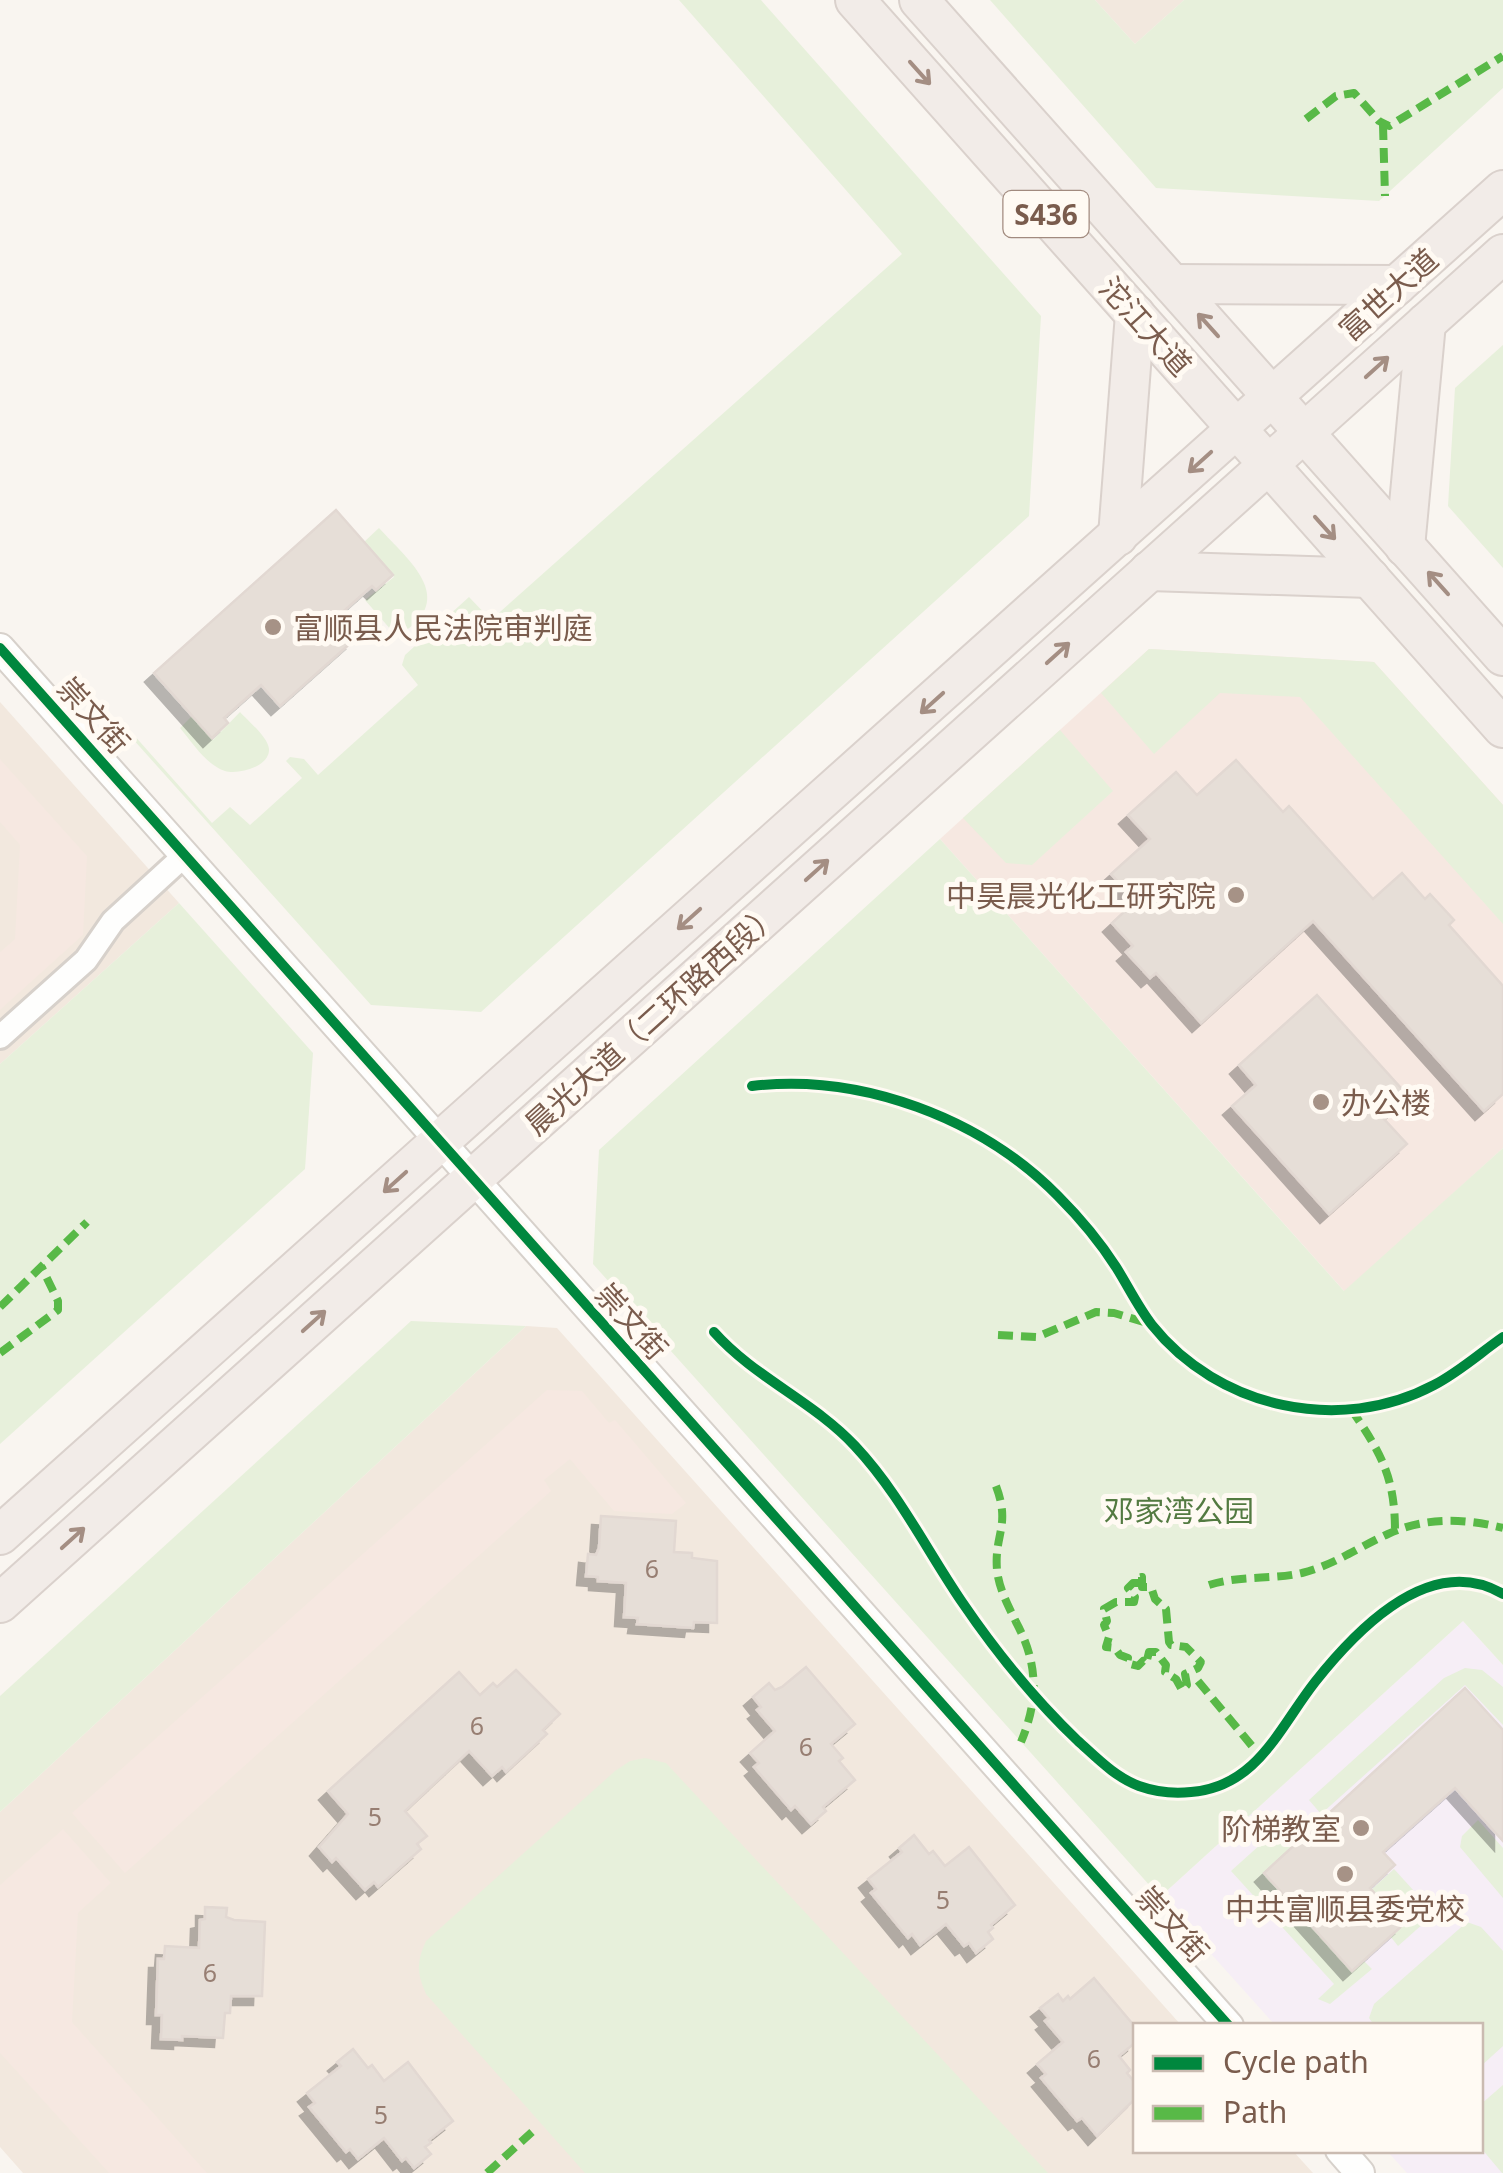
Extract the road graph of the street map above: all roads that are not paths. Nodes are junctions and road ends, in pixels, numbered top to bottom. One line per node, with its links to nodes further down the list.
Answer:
1 (855, 0): 7 (highway, 沱江大道 / S436, one-way to 7)
2 (919, 0): 5 (highway, 沱江大道 / S436)
3 (1503, 190): 6 (highway, 富世大道)
4 (1503, 254): 8 (highway, 富世大道)
5 (1172, 284): 6 (highway); 9 (highway, 沱江大道 / S436, one-way to 5)
6 (1398, 285): 9 (highway, 富世大道)
7 (1136, 314): 10 (highway, 沱江大道 / S436); 13 (highway)
8 (1426, 323): 11 (highway, 富世大道, one-way to 8); 14 (highway)
9 (1273, 398): 10 (highway, 晨光大道（二环路西段）); 11 (highway, S436)
10 (1237, 429): 12 (highway, S436); 13 (highway, 晨光大道（二环路西段）, one-way to 13)
11 (1304, 432): 12 (highway, 晨光大道（二环路西段）); 14 (highway, S436)
12 (1268, 464): 15 (highway, 晨光大道（二环路西段）); 16 (highway, S436, one-way to 16)
13 (1118, 536): 22 (highway, 晨光大道（二环路西段）, one-way to 22)
14 (1406, 546): 18 (highway, S436, one-way to 14)
15 (1148, 572): 16 (highway); 23 (highway, 晨光大道（二环路西段）, one-way to 15)
16 (1370, 578): 19 (highway, S436)
17 (0, 648): 20 (street, 崇文街)
18 (1503, 656)
19 (1503, 728)
20 (185, 856): 21 (street); 22 (street, 崇文街)
21 (0, 1037)
22 (439, 1143): 23 (street, 崇文街); 24 (highway, 晨光大道（二环路西段）, one-way to 24)
23 (472, 1180): 25 (highway, 晨光大道（二环路西段）, one-way to 23); 26 (street, 崇文街)
24 (0, 1536)
25 (0, 1604)
26 (1226, 2023)
27 (1343, 2153): 28 (street)
28 (1360, 2173)

